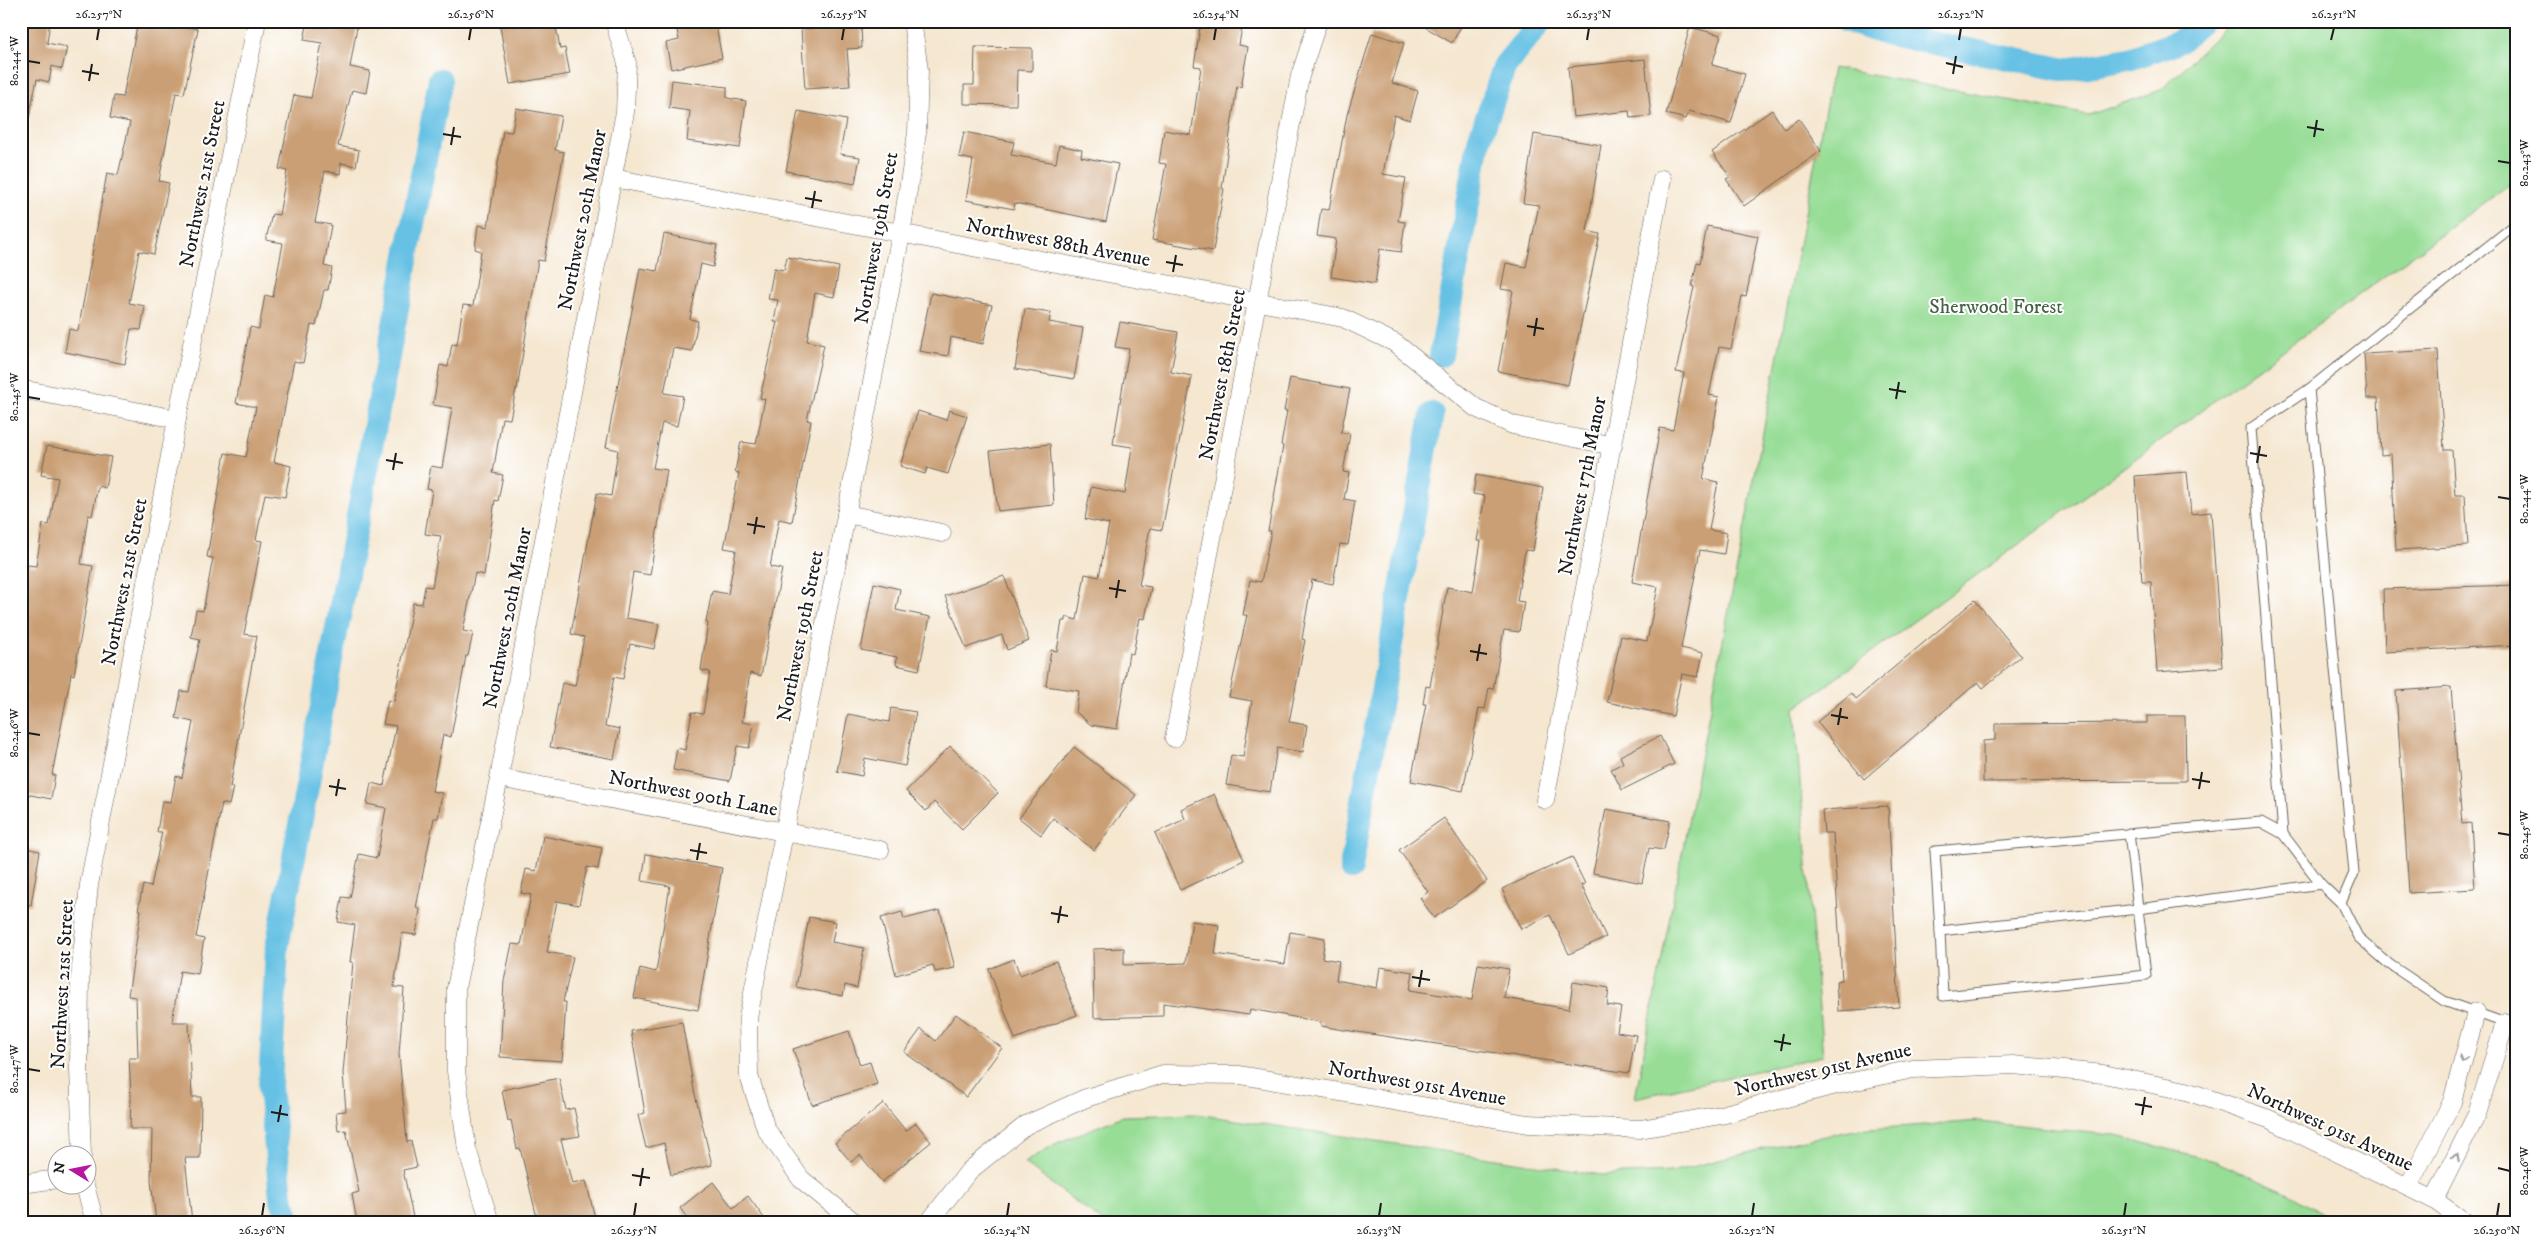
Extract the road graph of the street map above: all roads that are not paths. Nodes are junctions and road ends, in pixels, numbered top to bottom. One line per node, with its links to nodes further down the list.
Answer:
1 (257, 21): 12 (street, Northwest 21st Street)
2 (614, 21): 5 (street, Northwest 20th Manor)
3 (912, 21): 8 (street, Northwest 19th Street)
4 (1318, 21): 9 (street, Northwest 18th Street)
5 (613, 178): 8 (street, Northwest 88th Avenue); 17 (street, Northwest 20th Manor)
6 (1662, 179): 13 (street, Northwest 17th Manor)
7 (2517, 223): 11 (lane)
8 (901, 234): 9 (street, Northwest 88th Avenue); 14 (street, Northwest 19th Street)
9 (1258, 303): 13 (street, Northwest 88th Avenue); 16 (street, Northwest 18th Street)
10 (21, 389): 12 (street)
11 (2309, 389): 21 (lane); 24 (lane)
12 (177, 419): 29 (street, Northwest 21st Street)
13 (1613, 446): 18 (street, Northwest 17th Manor)
14 (846, 514): 15 (street); 19 (street, Northwest 19th Street)
15 (942, 533)
16 (1174, 738)
17 (499, 778): 19 (street, Northwest 90th Lane); 36 (street, Northwest 20th Manor)
18 (1545, 800)
19 (785, 833): 22 (street, Northwest 90th Lane); 37 (street, Northwest 19th Street)
20 (2130, 833): 21 (lane); 25 (lane); 26 (lane)
21 (2283, 834): 23 (lane)
22 (880, 850)
23 (2321, 884): 24 (lane); 25 (lane)
24 (2341, 903): 27 (lane)
25 (2138, 909): 26 (lane); 26 (lane)
26 (1940, 931)
27 (2476, 1012): 28 (lane); 32 (street, one-way to 32)
28 (2511, 1022): 34 (street, one-way to 28)
29 (82, 1146)
30 (48, 1180): 31 (street)
31 (21, 1184)
32 (2408, 1187): 34 (street, Northwest 91st Avenue); 38 (street, Northwest 91st Avenue)
33 (88, 1196): 35 (street)
34 (2434, 1200): 39 (street, Northwest 91st Avenue)
35 (95, 1222)
36 (490, 1222)
37 (854, 1222)
38 (929, 1222)
39 (2465, 1222)

